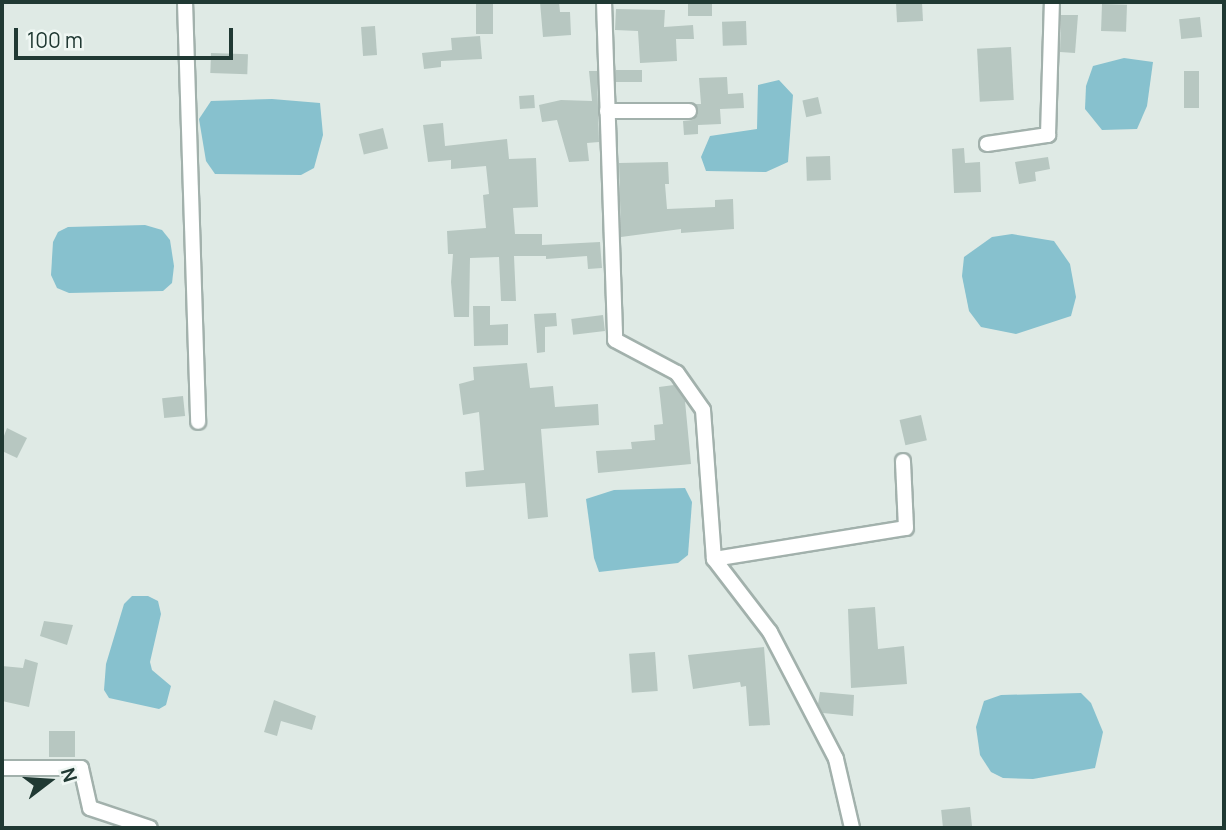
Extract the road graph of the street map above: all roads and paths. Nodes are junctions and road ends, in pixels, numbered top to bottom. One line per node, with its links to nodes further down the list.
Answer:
1 (185, 2): 7 (street)
2 (604, 2): 4 (street)
3 (1052, 2): 6 (street)
4 (607, 111): 5 (street); 9 (street)
5 (689, 111)
6 (987, 144)
7 (198, 422)
8 (902, 461): 9 (street)
9 (714, 559): 12 (street)
10 (2, 768): 11 (street)
11 (150, 828)
12 (852, 828)

